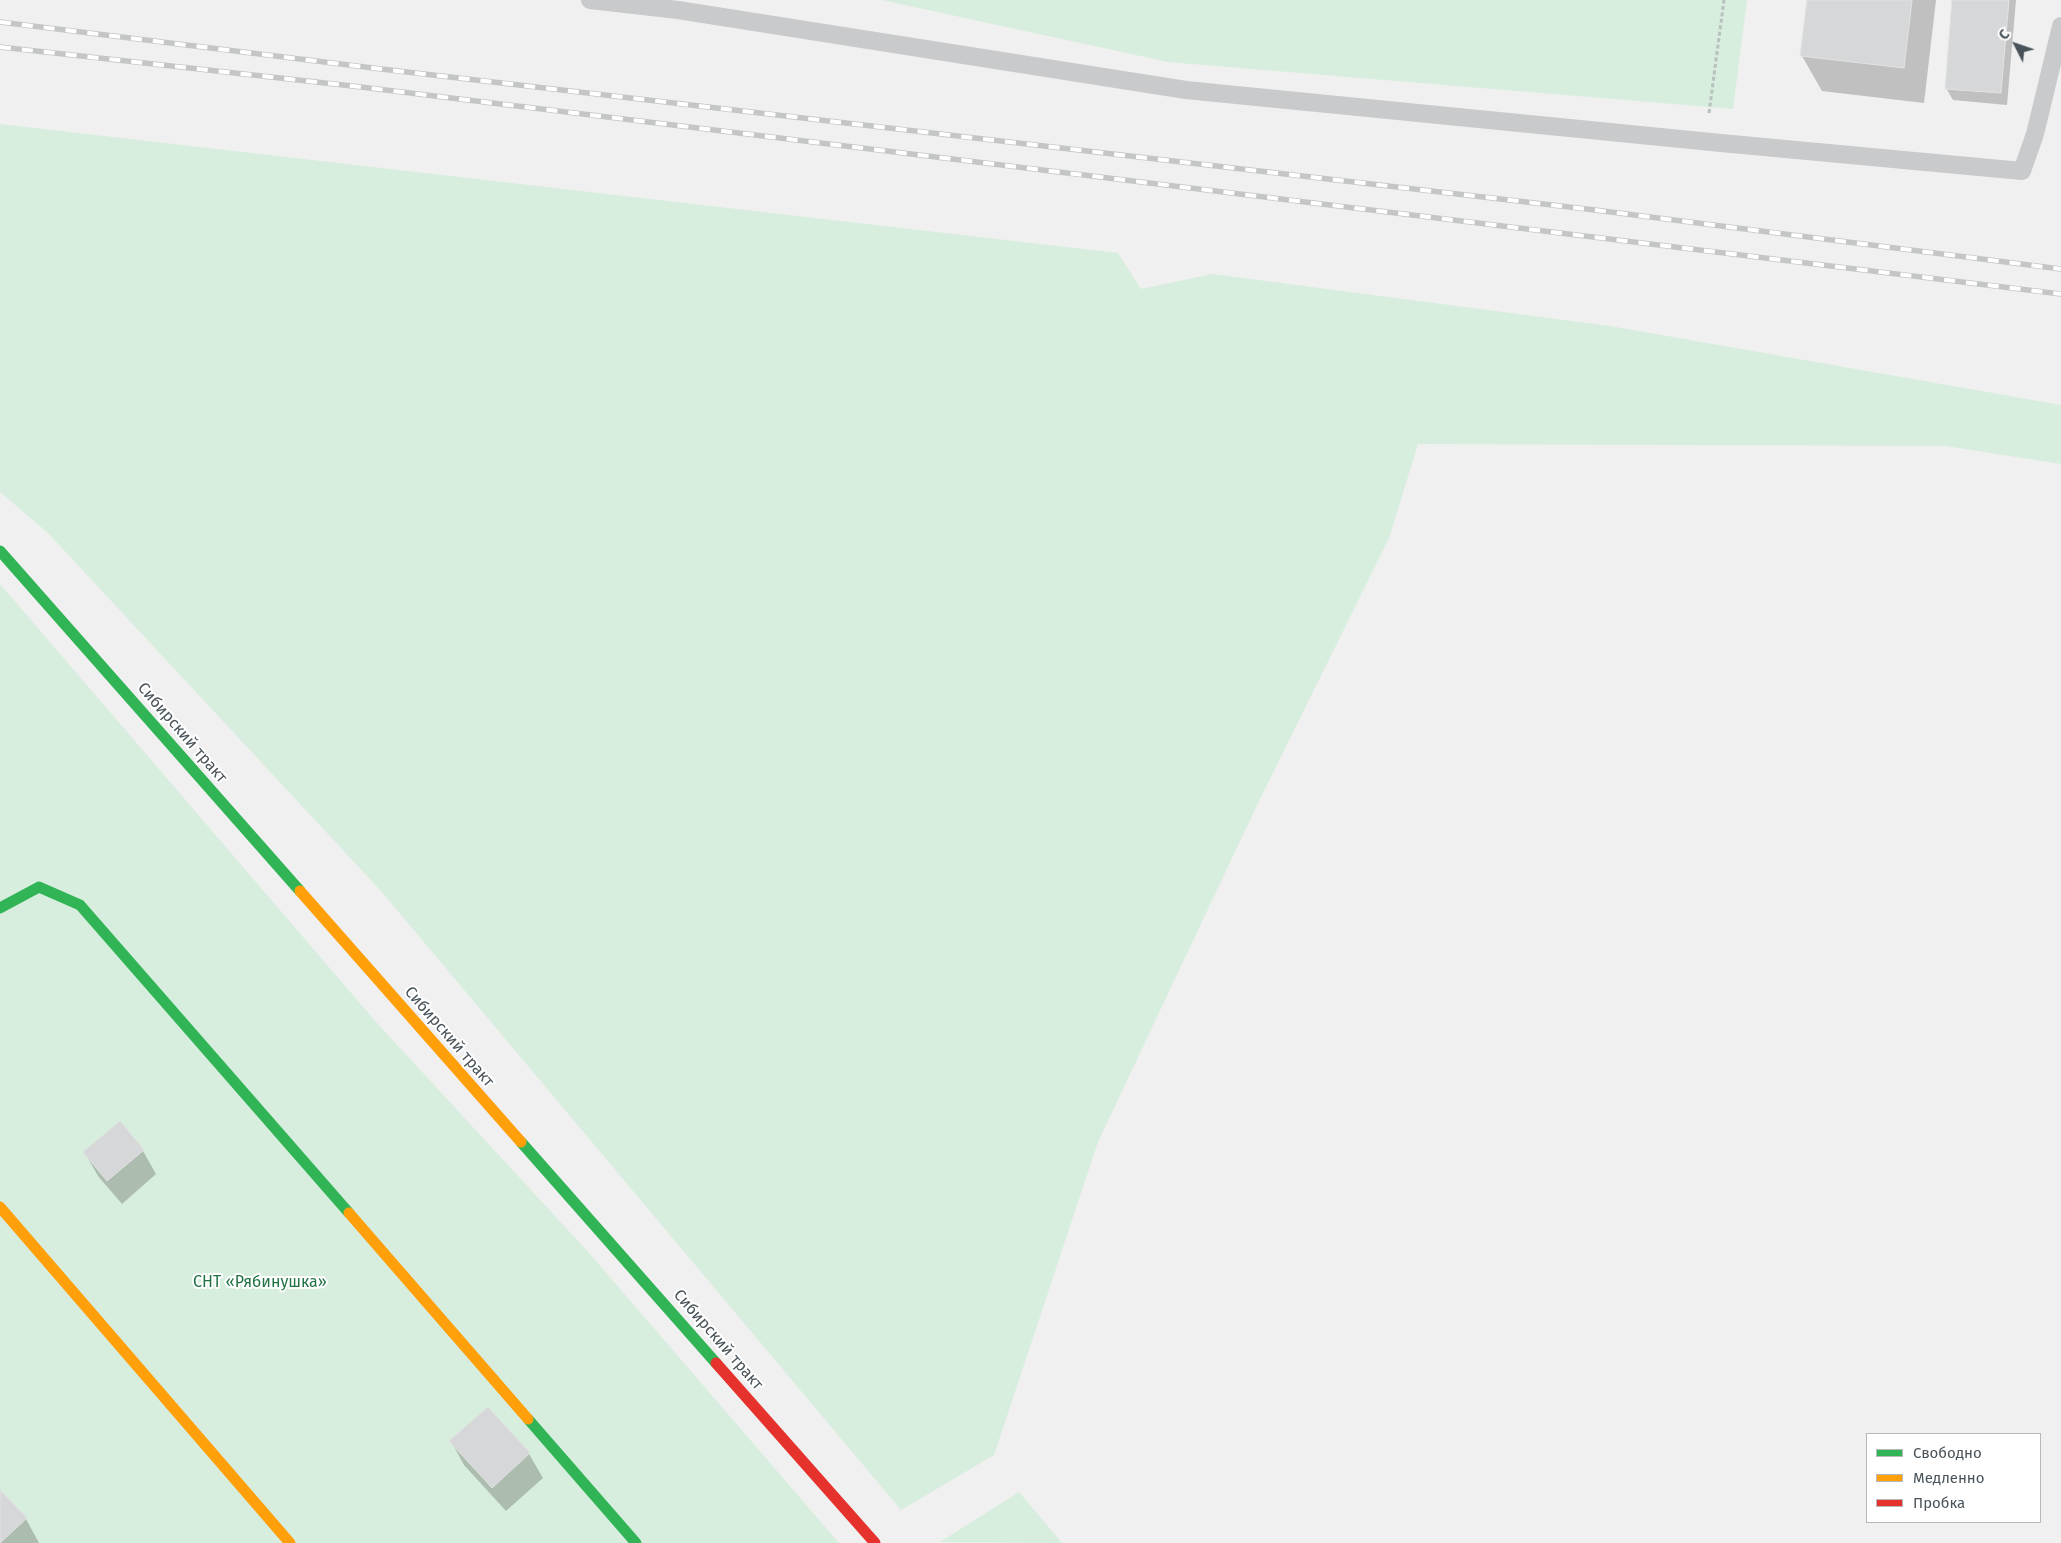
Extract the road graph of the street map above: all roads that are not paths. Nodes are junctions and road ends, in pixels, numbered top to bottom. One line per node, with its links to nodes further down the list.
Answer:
1 (590, 0): 2 (lane)
2 (2061, 26)
3 (0, 551): 8 (street, Сибирский тракт)
4 (0, 908): 7 (street)
5 (0, 1207): 6 (street)
6 (290, 1543)
7 (636, 1543)
8 (875, 1543)

